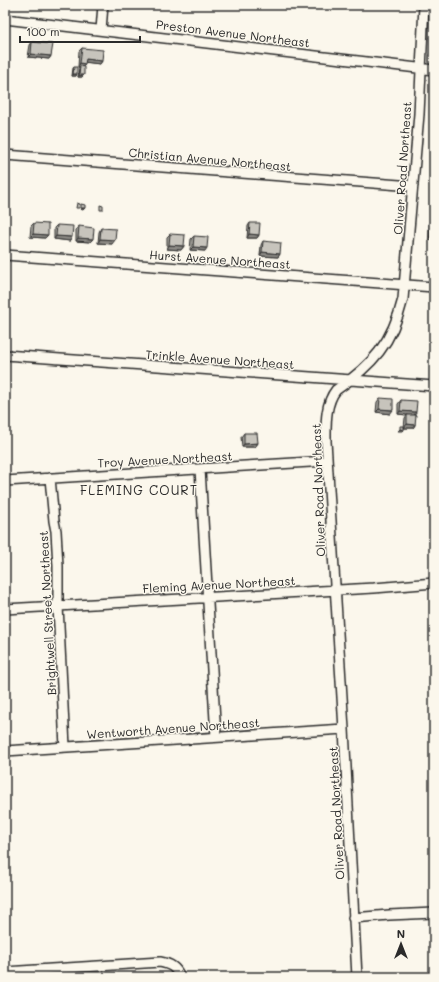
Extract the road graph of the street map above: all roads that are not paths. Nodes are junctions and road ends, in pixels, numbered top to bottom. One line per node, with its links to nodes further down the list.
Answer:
1 (103, 5): 4 (street)
2 (424, 5): 5 (street, Oliver Road Northeast)
3 (5, 19): 4 (street, Preston Avenue Northeast)
4 (101, 30): 5 (street, Preston Avenue Northeast)
5 (422, 68): 6 (street, Preston Avenue Northeast); 8 (street, Oliver Road Northeast)
6 (434, 70)
7 (5, 154): 8 (street, Christian Avenue Northeast)
8 (413, 186): 10 (street, Oliver Road Northeast)
9 (5, 255): 10 (street, Hurst Avenue Northeast)
10 (405, 285): 11 (street, Hurst Avenue Northeast); 13 (street, Oliver Road Northeast)
11 (434, 287)
12 (5, 355): 13 (street, Trinkle Avenue Northeast)
13 (350, 380): 14 (street, Trinkle Avenue Northeast); 15 (street, Oliver Road Northeast)
14 (434, 386)
15 (327, 461): 16 (street, Troy Avenue Northeast); 20 (street, Oliver Road Northeast)
16 (200, 469): 17 (street, Troy Avenue Northeast); 21 (street)
17 (50, 478): 18 (street, Troy Avenue Northeast); 22 (street, Brightwell Street Northeast)
18 (5, 481)
19 (434, 583): 20 (street, Fleming Avenue Northeast)
20 (334, 589): 21 (street, Fleming Avenue Northeast); 24 (street, Oliver Road Northeast)
21 (209, 597): 22 (street, Fleming Avenue Northeast); 25 (street)
22 (58, 606): 23 (street, Fleming Avenue Northeast); 26 (street, Brightwell Street Northeast)
23 (5, 609)
24 (344, 729): 25 (street, Wentworth Avenue Northeast); 29 (street, Oliver Road Northeast)
25 (216, 737): 26 (street, Wentworth Avenue Northeast)
26 (65, 747): 27 (street, Wentworth Avenue Northeast)
27 (5, 751)
28 (434, 913): 29 (street)
29 (354, 918): 32 (street, Oliver Road Northeast)
30 (5, 972): 31 (street)
31 (180, 977)
32 (357, 977)

